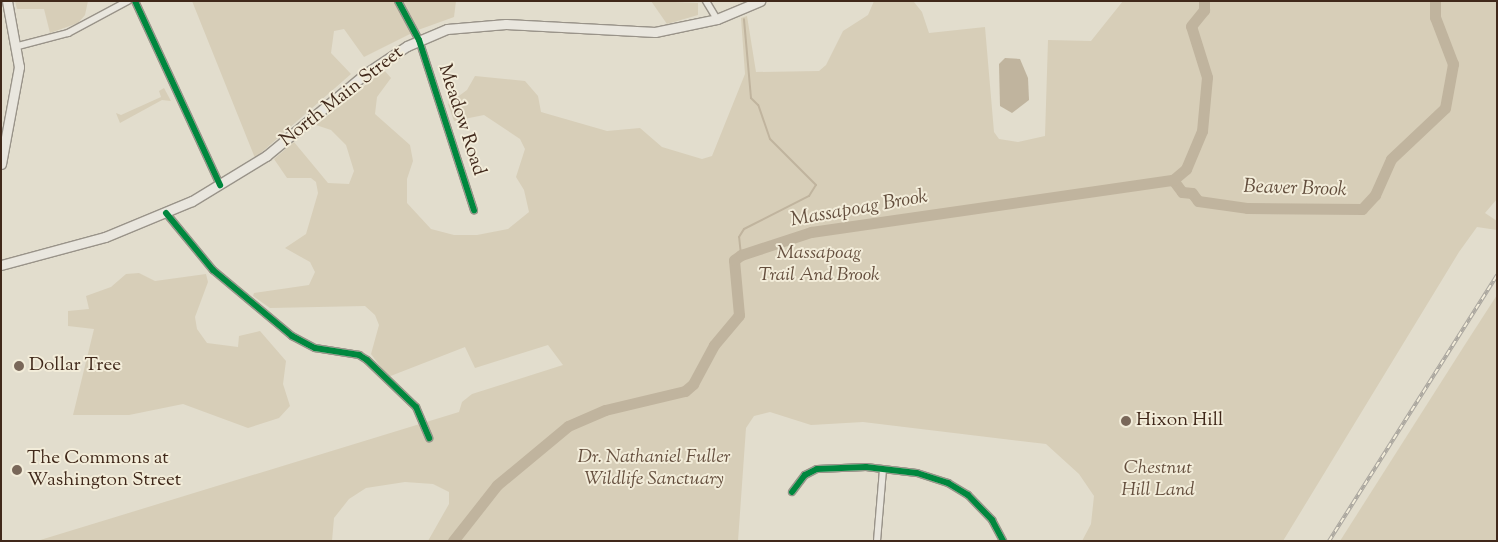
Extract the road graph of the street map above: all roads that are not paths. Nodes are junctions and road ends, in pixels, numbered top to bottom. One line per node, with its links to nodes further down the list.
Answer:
1 (128, 1): 9 (street)
2 (135, 1): 11 (street)
3 (398, 1): 8 (street, Meadow Road)
4 (706, 1): 7 (street)
5 (760, 1): 7 (main road, North Main Street)
6 (6, 8): 9 (main road)
7 (717, 19): 8 (main road, North Main Street)
8 (419, 40): 11 (main road, North Main Street); 12 (street, Meadow Road)
9 (18, 46): 10 (main road)
10 (1, 164)
11 (220, 184): 13 (main road, North Main Street)
12 (474, 210)
13 (166, 213): 14 (main road, North Main Street); 15 (street)
14 (1, 265)
15 (428, 438)
16 (883, 469): 17 (street); 18 (street); 19 (street)
17 (792, 492)
18 (877, 541)
19 (1003, 541)

